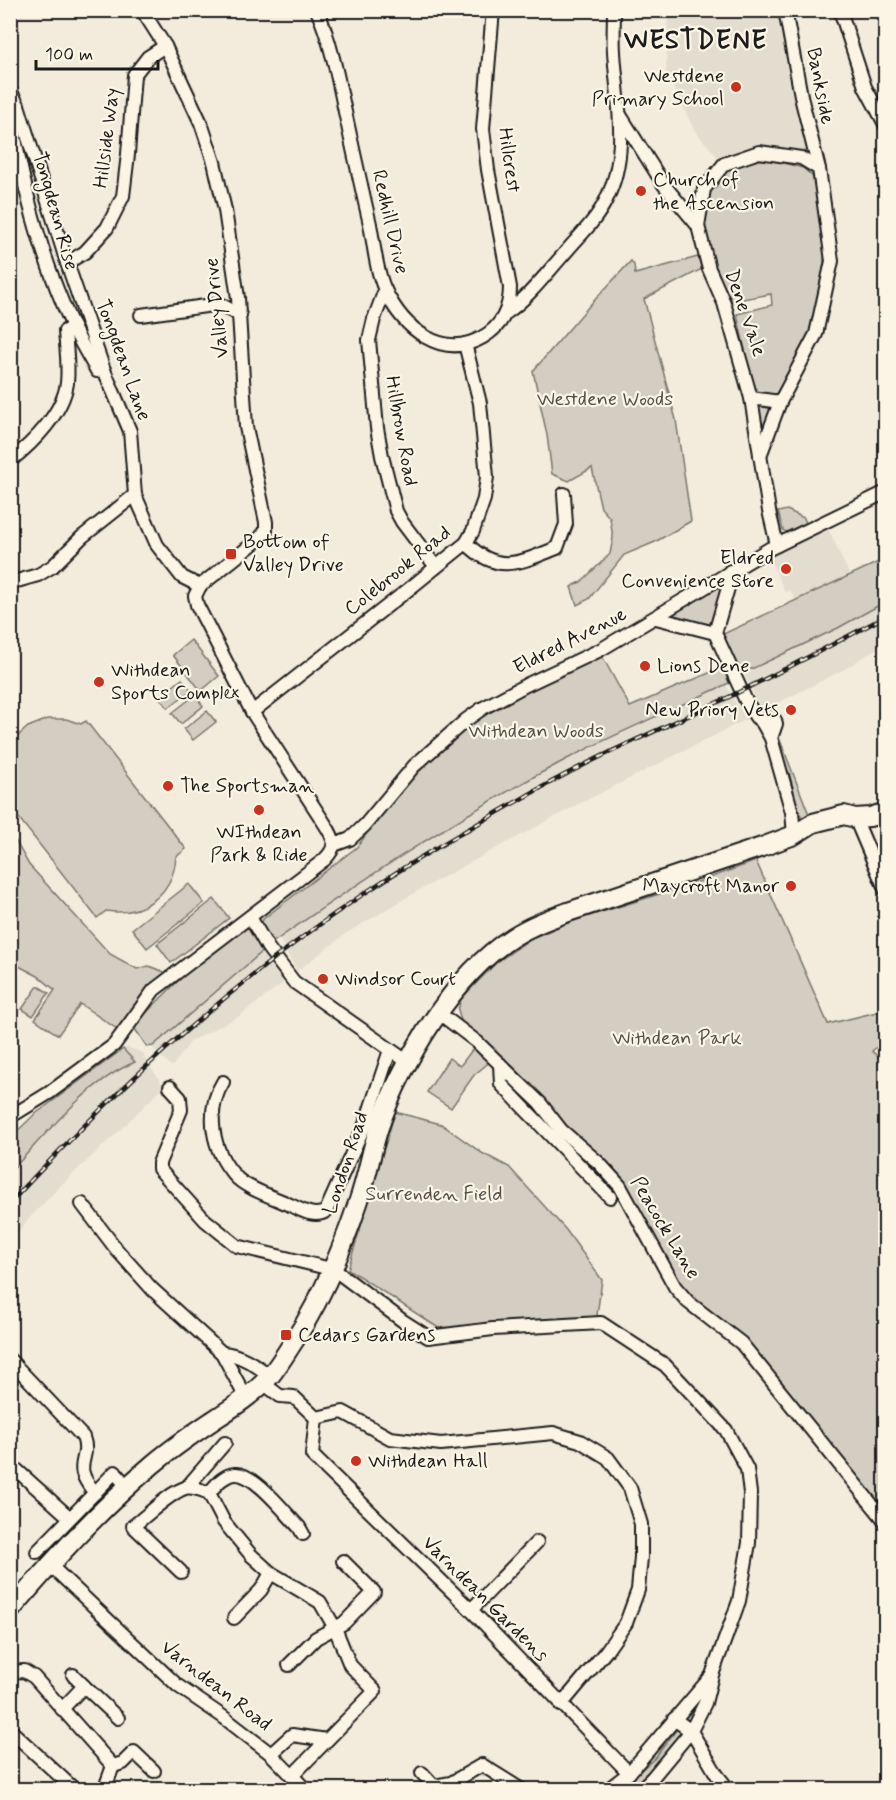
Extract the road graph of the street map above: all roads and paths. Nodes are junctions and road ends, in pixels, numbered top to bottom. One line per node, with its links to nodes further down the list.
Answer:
1 (142, 10): 7 (street, Valley Drive)
2 (317, 10): 21 (street, Redhill Drive)
3 (493, 10): 20 (street, Hillcrest)
4 (614, 10): 10 (street)
5 (785, 10): 14 (street, Bankside)
6 (840, 10): 11 (street)
7 (165, 46): 18 (street, Hillside Way); 19 (street, Valley Drive)
8 (10, 90): 9 (street, Tongdean Lane)
9 (18, 105): 18 (street, Tongdean Lane); 27 (street, Tongdean Rise)
10 (620, 115): 12 (street, Dene Vale); 13 (street)
11 (885, 126)
12 (638, 143): 13 (street); 17 (street, Dene Vale)
13 (620, 146): 22 (street)
14 (813, 146): 15 (street); 16 (street, Bankside)
15 (801, 158): 16 (street); 17 (street)
16 (819, 169): 31 (street, Bankside)
17 (698, 226): 30 (street, Dene Vale)
18 (67, 263): 29 (street, Tongdean Lane)
19 (237, 286): 23 (street); 26 (street, Valley Drive)
20 (510, 287): 22 (street); 24 (street, Hillcrest)
21 (385, 290): 28 (street, Redhill Drive); 39 (street, Hillbrow Road)
22 (529, 293): 24 (street)
23 (220, 304): 25 (street); 26 (street)
24 (506, 313): 28 (street)
25 (141, 315)
26 (240, 315): 42 (street, Valley Drive)
27 (73, 327): 29 (street, Tongdean Rise); 33 (street)
28 (465, 344): 37 (street, Colebrook Road)
29 (104, 370): 36 (street, Tongdean Lane)
30 (751, 398): 31 (street); 32 (street, Dene Vale)
31 (780, 402): 32 (street, Bankside)
32 (760, 456): 38 (street, Dene Vale)
33 (10, 461)
34 (885, 492): 38 (street, Eldred Avenue)
35 (564, 494): 37 (street)
36 (135, 495): 41 (street); 42 (street, Tongdean Lane)
37 (466, 543): 39 (street, Colebrook Road)
38 (777, 545): 40 (street, Eldred Avenue)
39 (436, 567): 45 (street, Colebrook Road)
40 (730, 571): 43 (street, Eldred Avenue); 44 (street)
41 (10, 583)
42 (200, 586): 45 (street)
43 (656, 618): 44 (street); 50 (street, Eldred Avenue)
44 (715, 633): 49 (street)
45 (252, 711): 50 (street)
46 (885, 803): 48 (highway, London Road)
47 (885, 812): 48 (highway, London Road)
48 (855, 818): 49 (highway, London Road); 51 (street)
49 (801, 830): 53 (highway, London Road)
50 (334, 845): 52 (street)
51 (885, 891)
52 (251, 916): 54 (street); 59 (street)
53 (439, 1013): 55 (highway, London Road); 56 (street, Peacock Lane)
54 (390, 1050): 55 (street); 57 (street)
55 (408, 1062): 62 (highway, London Road)
56 (500, 1064): 60 (street, Peacock Lane); 75 (street, Peacock Lane)
57 (223, 1082)
58 (170, 1087): 62 (street)
59 (10, 1117)
60 (610, 1197)
61 (82, 1204): 63 (street)
62 (331, 1269): 65 (highway, London Road); 89 (street)
63 (222, 1353): 65 (street); 66 (street)
64 (10, 1360): 72 (street)
65 (267, 1379): 66 (highway, London Road); 67 (street)
66 (246, 1398): 70 (highway, London Road)
67 (316, 1418): 82 (street, Varndean Gardens); 91 (street)
68 (225, 1443): 71 (street)
69 (10, 1464): 74 (street)
70 (127, 1486): 72 (street); 78 (highway, London Road)
71 (187, 1487): 73 (street); 80 (street)
72 (95, 1493): 74 (street)
73 (209, 1493): 76 (street); 81 (street)
74 (69, 1517): 78 (street)
75 (885, 1522)
76 (303, 1534)
77 (537, 1542): 82 (street)
78 (43, 1558): 83 (highway, London Road); 98 (street, Varndean Road)
79 (343, 1561): 85 (street)
80 (181, 1572)
81 (271, 1574): 84 (street); 85 (street)
82 (471, 1610): 91 (street, Varndean Gardens)
83 (10, 1611)
84 (234, 1618)
85 (335, 1628): 86 (street); 97 (street)
86 (289, 1665)
87 (10, 1672): 92 (street)
88 (73, 1675): 90 (street)
89 (712, 1675): 94 (street); 96 (street)
90 (84, 1686): 92 (street); 93 (street)
91 (561, 1705): 102 (street, Varndean Gardens)
92 (62, 1709): 99 (street)
93 (118, 1718)
94 (674, 1719): 96 (street); 102 (street)
95 (10, 1730): 104 (street)
96 (691, 1731): 109 (street); 110 (street)
97 (327, 1740): 98 (street); 103 (street)
98 (271, 1754): 103 (street, Varndean Road)
99 (113, 1766): 100 (street); 105 (street)
100 (154, 1771)
101 (422, 1773): 107 (street)
102 (628, 1773): 108 (street)
103 (292, 1776): 106 (street, Varndean Road)
104 (75, 1790)
105 (110, 1790)
106 (306, 1790)
107 (522, 1790)
108 (607, 1790)
109 (640, 1790)
110 (729, 1790)

